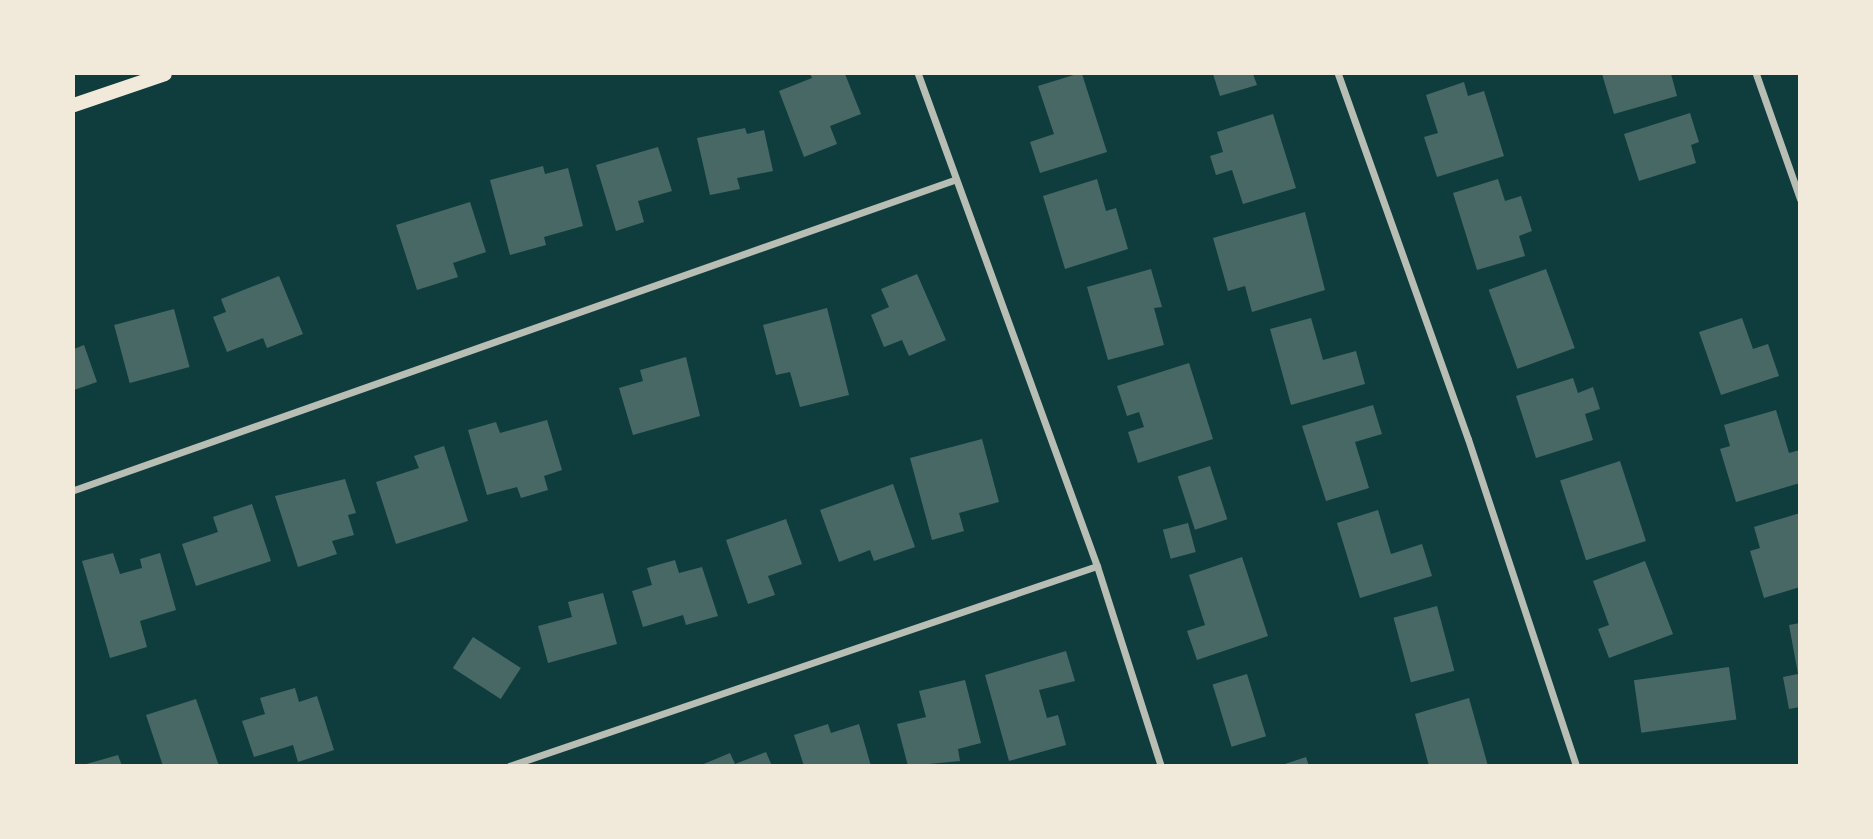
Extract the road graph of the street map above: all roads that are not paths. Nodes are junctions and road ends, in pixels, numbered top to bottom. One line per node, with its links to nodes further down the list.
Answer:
1 (165, 74): 5 (main road)
2 (918, 74): 6 (street)
3 (1338, 74): 12 (street)
4 (1756, 74): 7 (street)
5 (74, 105)
6 (954, 180): 8 (street); 9 (street)
7 (1800, 199)
8 (74, 490)
9 (1097, 566): 10 (street); 11 (street)
10 (509, 765)
11 (1161, 765)
12 (1576, 765)

